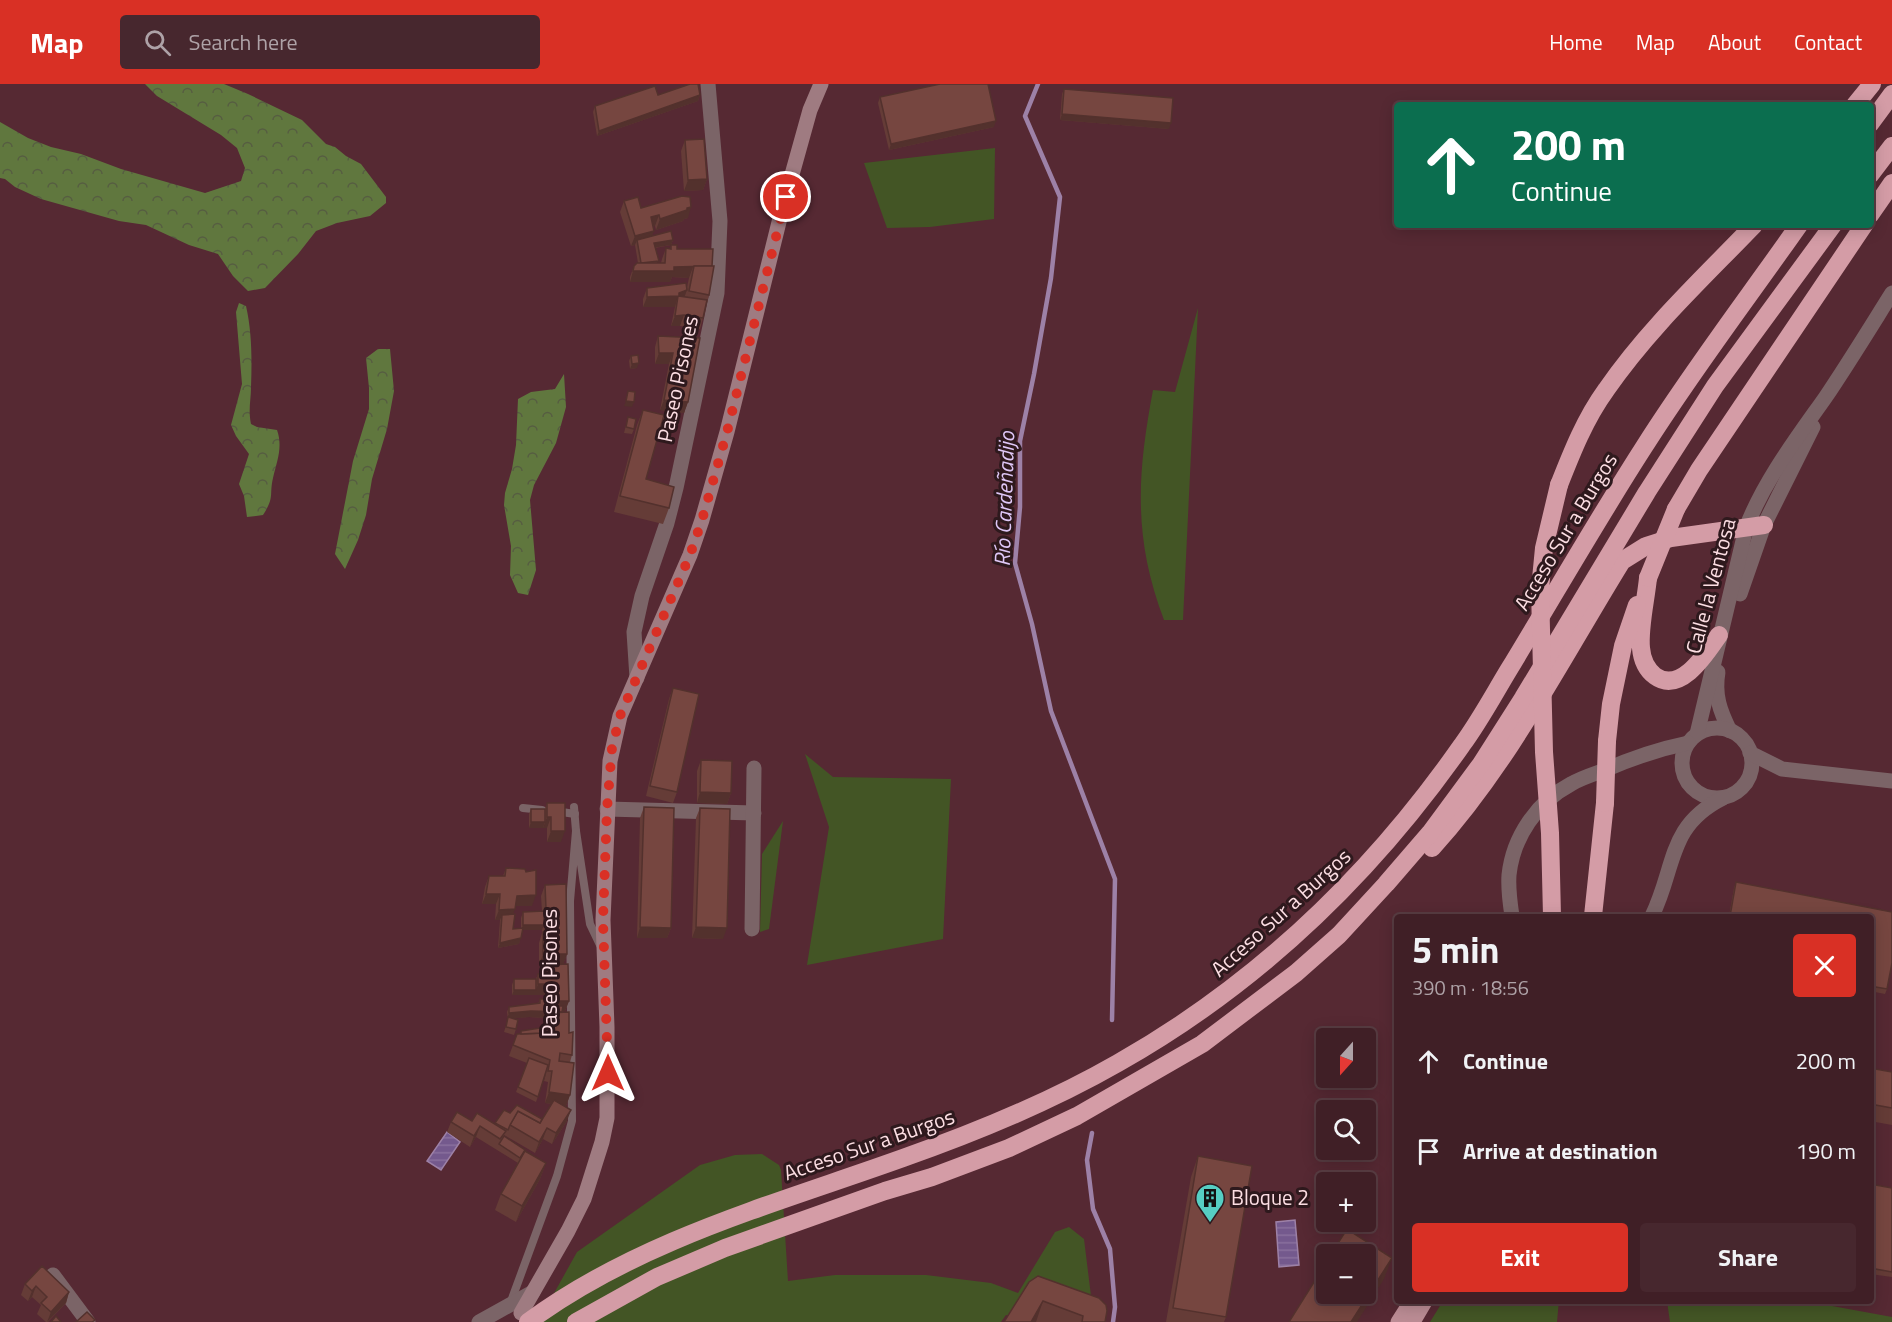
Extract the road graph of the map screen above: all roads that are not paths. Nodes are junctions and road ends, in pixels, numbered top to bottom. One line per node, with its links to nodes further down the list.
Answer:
1 (708, 84): 19 (street, Paseo Pisones)
2 (821, 84): 19 (main road, Paseo Pisones)
3 (1872, 84): 5 (highway)
4 (1892, 94): 6 (highway)
5 (1857, 102)
6 (1874, 119)
7 (1892, 146): 8 (highway)
8 (1874, 170)
9 (1892, 183): 10 (highway)
10 (1874, 209)
11 (1751, 228): 34 (highway, bridge)
12 (1797, 228): 42 (highway, Acceso Sur a Burgos)
13 (1831, 228): 32 (highway)
14 (1862, 228): 17 (highway, bridge)
15 (1892, 293): 16 (street, Calle la Ventosa)
16 (1755, 527): 18 (street, Calle la Ventosa); 18 (street, Calle la Ventosa); 32 (highway)
17 (1648, 578): 18 (highway); 35 (highway, bridge)
18 (1715, 651): 20 (street, Calle la Ventosa); 21 (street, Calle la Ventosa)
19 (637, 678): 29 (main road, Paseo Pisones)
20 (1730, 731): 21 (street); 22 (street)
21 (1692, 739): 27 (street); 33 (street)
22 (1750, 753): 24 (street); 26 (street)
23 (754, 768): 30 (street)
24 (1782, 769): 25 (street); 26 (street)
25 (1892, 781)
26 (1746, 782): 27 (street)
27 (1725, 797): 36 (street)
28 (524, 808): 31 (lane)
29 (607, 809): 30 (street); 38 (main road, Paseo Pisones)
30 (754, 813): 37 (street)
31 (576, 831): 38 (lane, Paseo Pisones); 42 (lane, Paseo Pisones)
32 (1388, 886): 45 (highway)
33 (1512, 914)
34 (1552, 914)
35 (1593, 914)
36 (1653, 914)
37 (752, 929)
38 (604, 954): 42 (main road, Paseo Pisones)
39 (53, 1275): 43 (street)
40 (1409, 1304): 46 (main road)
41 (1424, 1304): 47 (main road)
42 (524, 1313): 44 (street)
43 (88, 1322)
44 (479, 1322)
45 (576, 1322)
46 (1398, 1322)
47 (1413, 1322)

